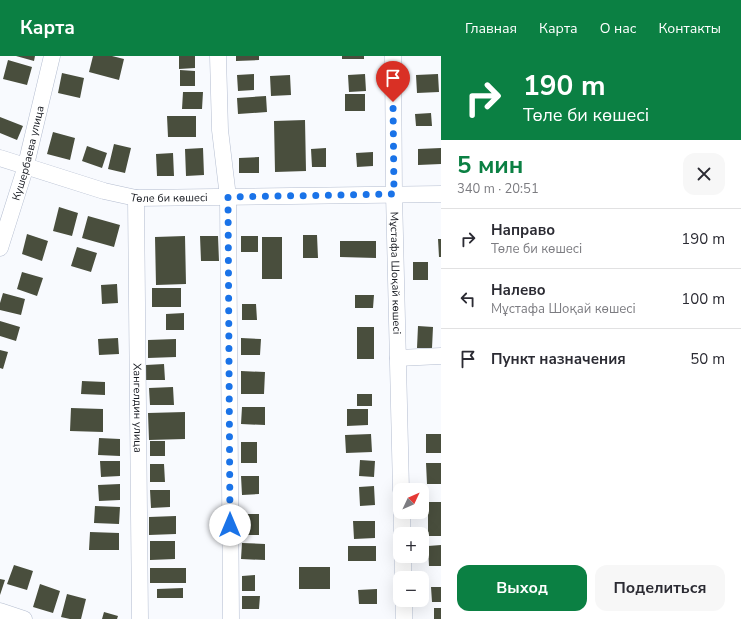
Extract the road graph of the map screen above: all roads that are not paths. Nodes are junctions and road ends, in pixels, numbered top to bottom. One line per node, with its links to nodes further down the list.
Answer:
1 (52, 56): 5 (street, Кушербаева улица)
2 (218, 56): 8 (street)
3 (393, 56): 6 (street, Мұстафа Шоқай көшесі)
4 (0, 158): 5 (street, Төле би көшесі)
5 (26, 167): 9 (street, Төле би көшесі); 10 (street, Кушербаева улица)
6 (394, 194): 7 (street, Төле би көшесі); 8 (street, Төле би көшесі); 12 (street, Мұстафа Шоқай көшесі)
7 (441, 194)
8 (228, 197): 9 (street, Төле би көшесі); 18 (street)
9 (136, 198): 17 (street, Хангелдин улица)
10 (0, 248)
11 (441, 356): 12 (street)
12 (398, 358): 13 (street, Мұстафа Шоқай көшесі)
13 (401, 483)
14 (404, 607): 19 (street)
15 (0, 611): 16 (street)
16 (24, 619)
17 (140, 619)
18 (231, 619)
19 (404, 619)

